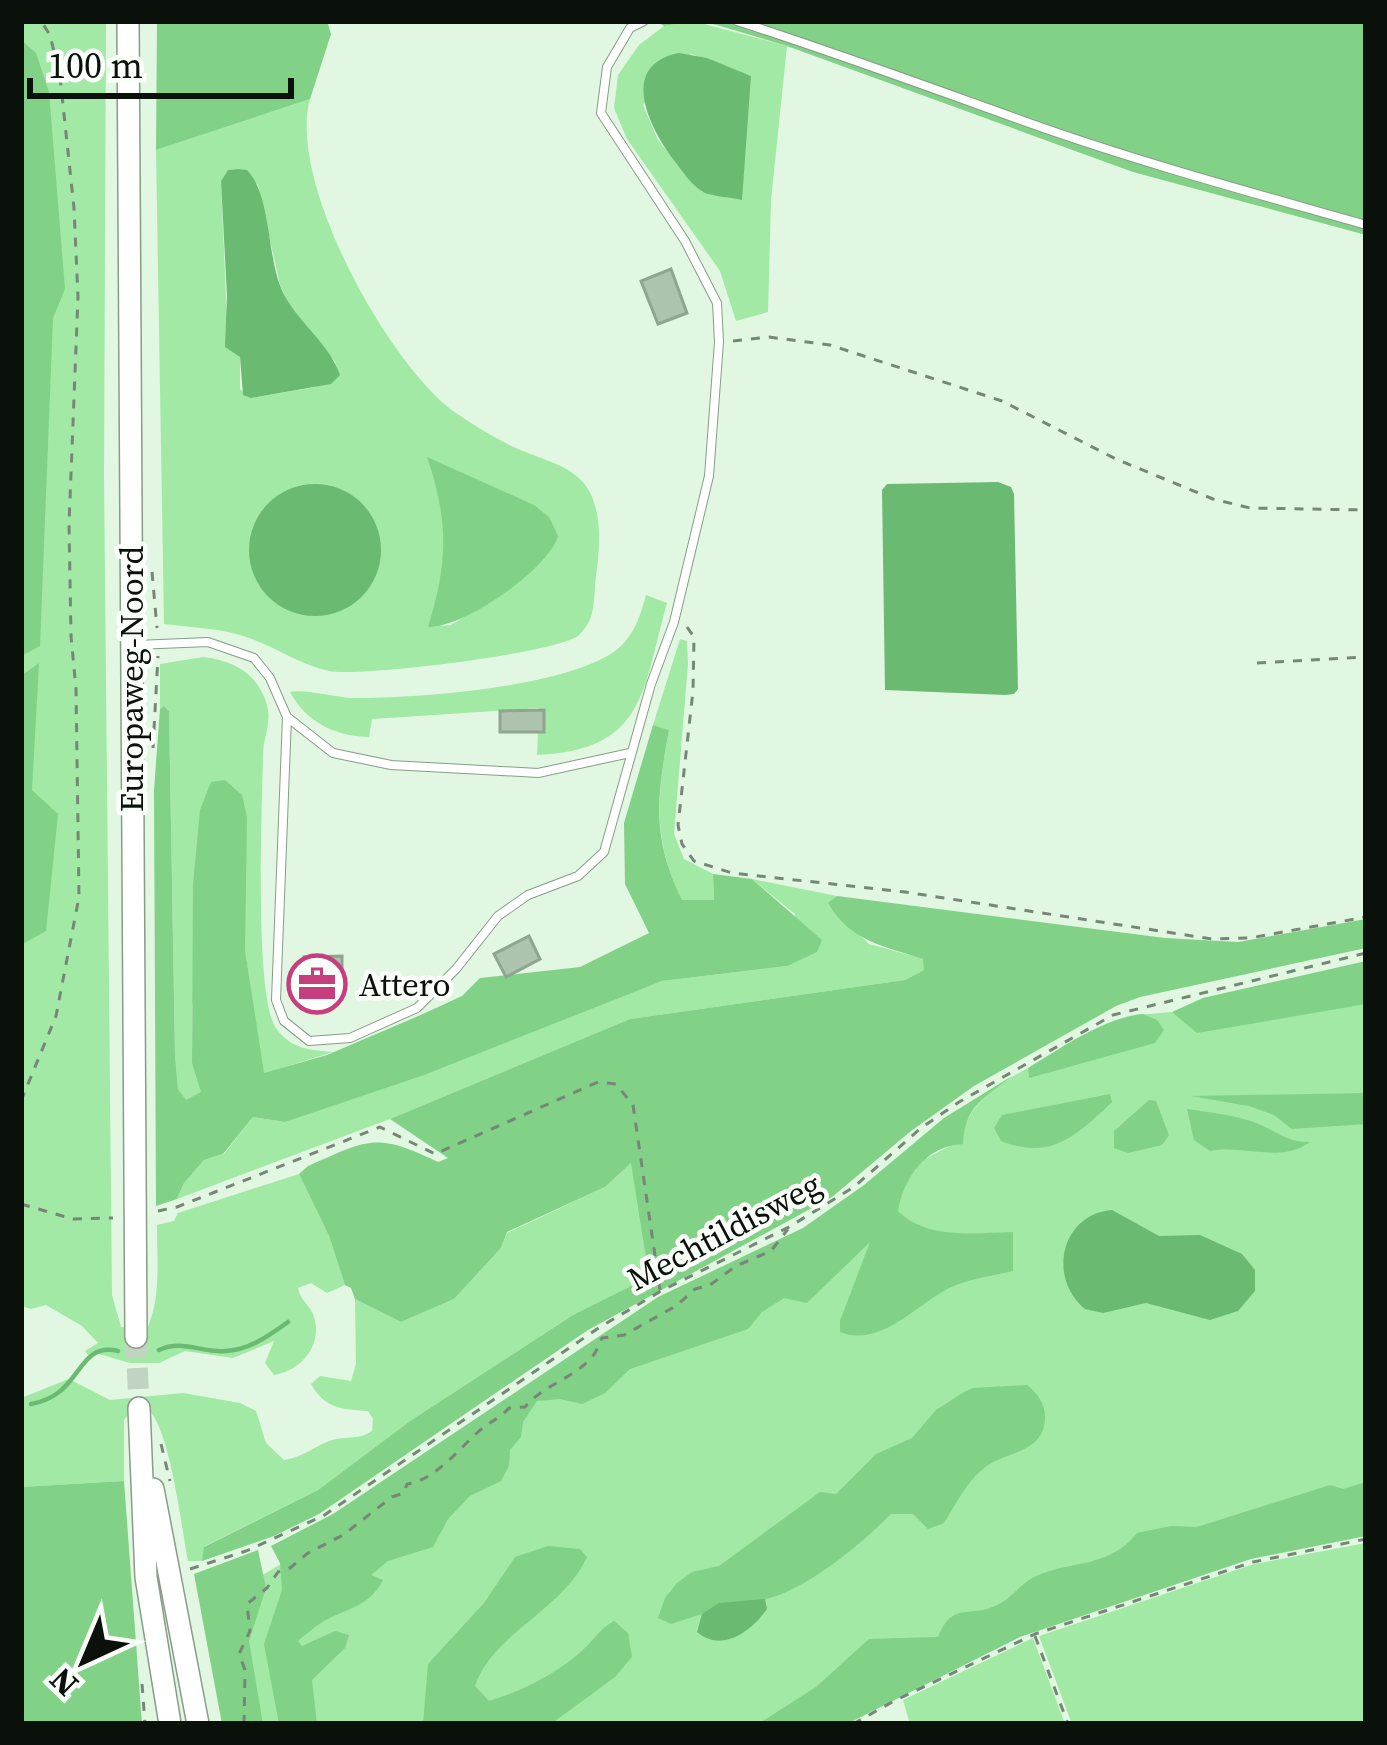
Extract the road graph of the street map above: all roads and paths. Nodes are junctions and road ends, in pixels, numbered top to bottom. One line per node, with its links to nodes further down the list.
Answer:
1 (41, 21): 16 (path)
2 (128, 21): 9 (street, Europaweg-Noord)
3 (644, 21): 6 (lane)
4 (737, 21): 5 (lane)
5 (1366, 225)
6 (719, 343): 7 (path); 8 (lane)
7 (1366, 510)
8 (674, 622): 13 (lane); 14 (path)
9 (131, 645): 12 (lane); 18 (street, Europaweg-Noord)
10 (1366, 657): 11 (path)
11 (1257, 662)
12 (287, 717): 13 (lane); 13 (lane)
13 (632, 752)
14 (1366, 916)
15 (1366, 953): 19 (path, Mechtildisweg)
16 (21, 1101)
17 (21, 1204): 18 (path)
18 (134, 1216): 20 (path); 21 (street, Europaweg-Noord)
19 (790, 1227): 20 (path, Mechtildisweg); 29 (path)
20 (661, 1291): 25 (path, Mechtildisweg)
21 (136, 1337)
22 (139, 1408): 23 (street)
23 (143, 1466): 27 (street); 28 (street)
24 (1366, 1539): 26 (path)
25 (188, 1569)
26 (1035, 1634): 30 (path); 31 (path)
27 (170, 1724)
28 (198, 1724)
29 (244, 1724)
30 (854, 1724)
31 (1068, 1724)

